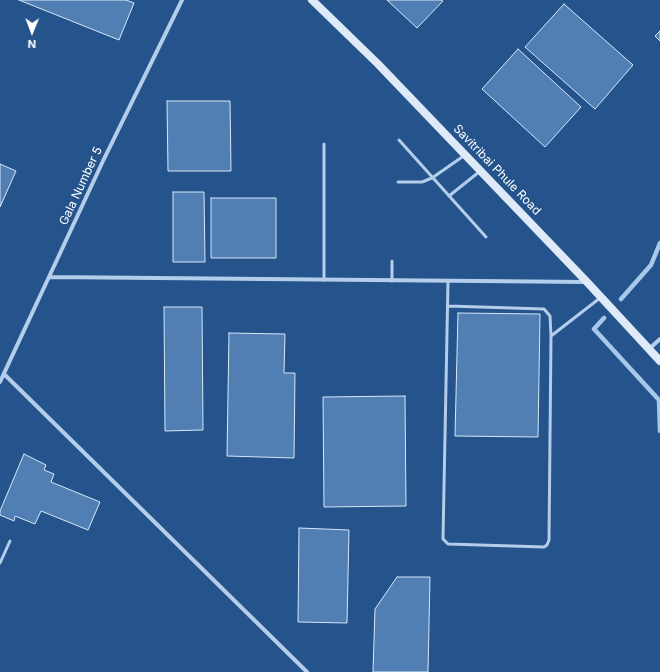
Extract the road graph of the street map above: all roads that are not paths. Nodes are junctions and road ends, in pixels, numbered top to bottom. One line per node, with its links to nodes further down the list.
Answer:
1 (182, 0): 12 (street, Gala Number 5)
2 (312, 0): 5 (street, Savitribai Phule Road)
3 (399, 140): 7 (lane)
4 (324, 144): 13 (lane)
5 (465, 155): 6 (street, Savitribai Phule Road); 7 (lane)
6 (480, 170): 9 (lane); 16 (street, Savitribai Phule Road)
7 (432, 178): 8 (lane); 9 (lane)
8 (398, 182)
9 (449, 196): 10 (lane)
10 (486, 237)
11 (392, 261): 14 (lane)
12 (48, 277): 13 (street); 23 (street, Gala Number 5)
13 (324, 280): 14 (street)
14 (392, 281): 15 (street)
15 (448, 281): 16 (street); 18 (lane)
16 (587, 282): 17 (street, Savitribai Phule Road)
17 (601, 297): 19 (lane); 21 (street, Savitribai Phule Road)
18 (448, 306): 19 (lane); 19 (lane)
19 (551, 336)
20 (660, 339): 21 (street)
21 (649, 349): 22 (street, Savitribai Phule Road)
22 (660, 361)
23 (4, 374): 24 (street, Gala Number 5); 27 (street)
24 (0, 382)
25 (10, 541): 26 (lane)
26 (0, 563)
27 (307, 672)

